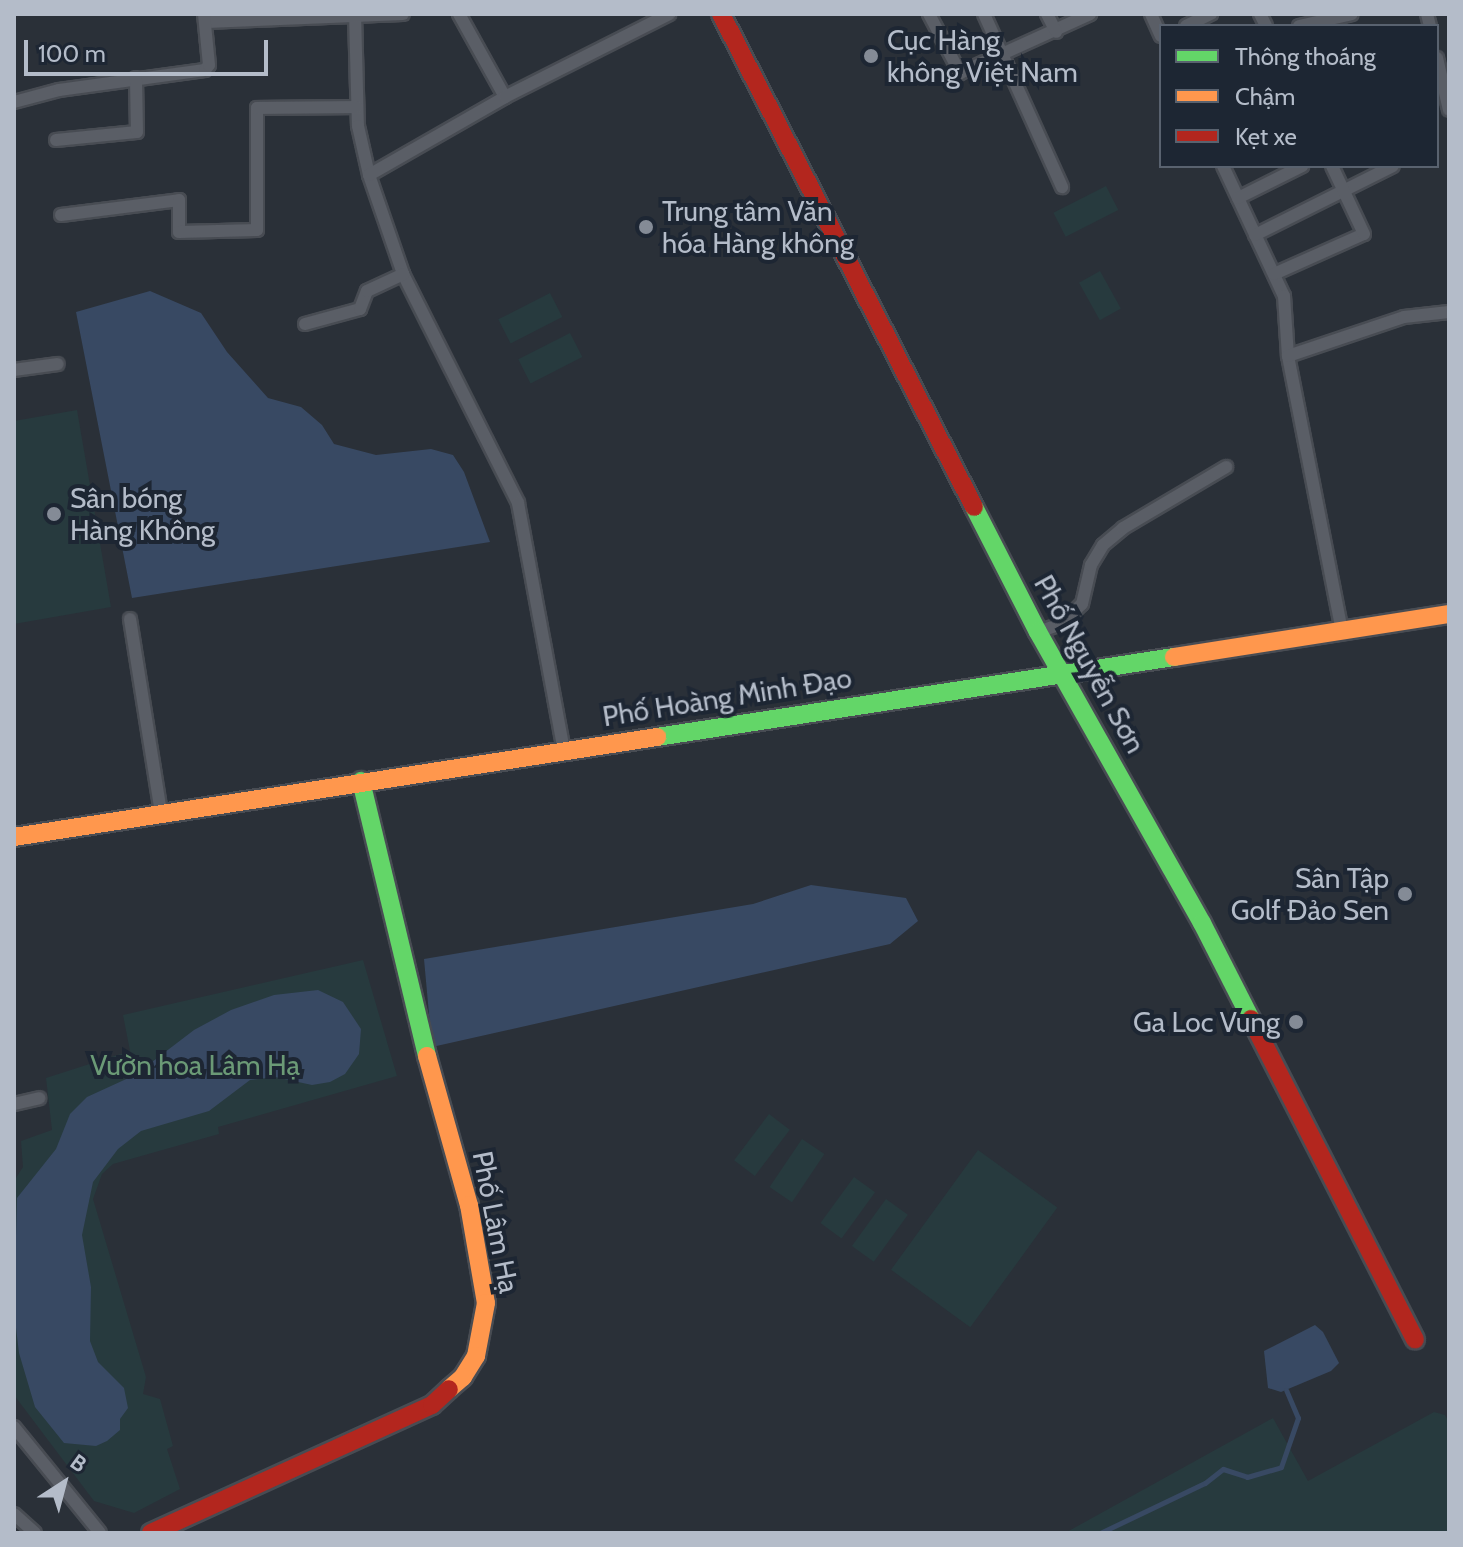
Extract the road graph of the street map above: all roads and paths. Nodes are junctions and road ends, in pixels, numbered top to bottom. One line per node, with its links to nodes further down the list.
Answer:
1 (403, 14): 11 (street)
2 (459, 14): 20 (street)
3 (669, 14): 20 (street)
4 (721, 14): 46 (street, Phố Nguyễn Sơn)
5 (929, 14): 16 (street)
6 (984, 14): 16 (street)
7 (1047, 14): 15 (street)
8 (1090, 14): 15 (street)
9 (1211, 14): 13 (street)
10 (1352, 14): 14 (street)
11 (355, 15): 12 (street); 23 (street)
12 (205, 18): 18 (street)
13 (1190, 24)
14 (1308, 24)
15 (1056, 32): 16 (street)
16 (1004, 54): 30 (street)
17 (1439, 64): 19 (street)
18 (136, 78): 21 (street); 24 (street)
19 (1446, 85): 22 (street)
20 (505, 97): 29 (street)
21 (14, 102)
22 (1449, 106)
23 (357, 107): 29 (street); 33 (street)
24 (56, 140)
25 (1224, 168): 32 (street)
26 (1298, 168): 32 (street)
27 (1333, 168): 31 (street)
28 (1389, 168): 31 (street)
29 (369, 175): 35 (street)
30 (1062, 187)
31 (1343, 190): 34 (street); 36 (street)
32 (1238, 198): 34 (street)
33 (61, 215)
34 (1255, 235): 36 (street)
35 (403, 274): 38 (street); 48 (street)
36 (1274, 274): 39 (street)
37 (1449, 312): 39 (street)
38 (305, 324)
39 (1288, 356): 45 (street)
40 (58, 364): 41 (street)
41 (14, 370)
42 (1226, 467): 46 (street)
43 (1449, 614): 45 (street, Phố Hoàng Minh Đạo)
44 (130, 619): 50 (street)
45 (1342, 631): 47 (street, Phố Hoàng Minh Đạo)
46 (1038, 632): 47 (street, Phố Nguyễn Sơn)
47 (1062, 676): 48 (street, Phố Hoàng Minh Đạo); 54 (street, Phố Nguyễn Sơn)
48 (564, 751): 49 (street, Phố Hoàng Minh Đạo)
49 (361, 781): 50 (street, Phố Hoàng Minh Đạo); 59 (street, Phố Lâm Hạ)
50 (161, 813): 51 (street, Phố Hoàng Minh Đạo)
51 (14, 837)
52 (39, 1098): 53 (street)
53 (14, 1104)
54 (1415, 1340)
55 (14, 1427): 58 (street)
56 (14, 1514): 57 (street)
57 (35, 1533)
58 (100, 1533)
59 (151, 1533)

